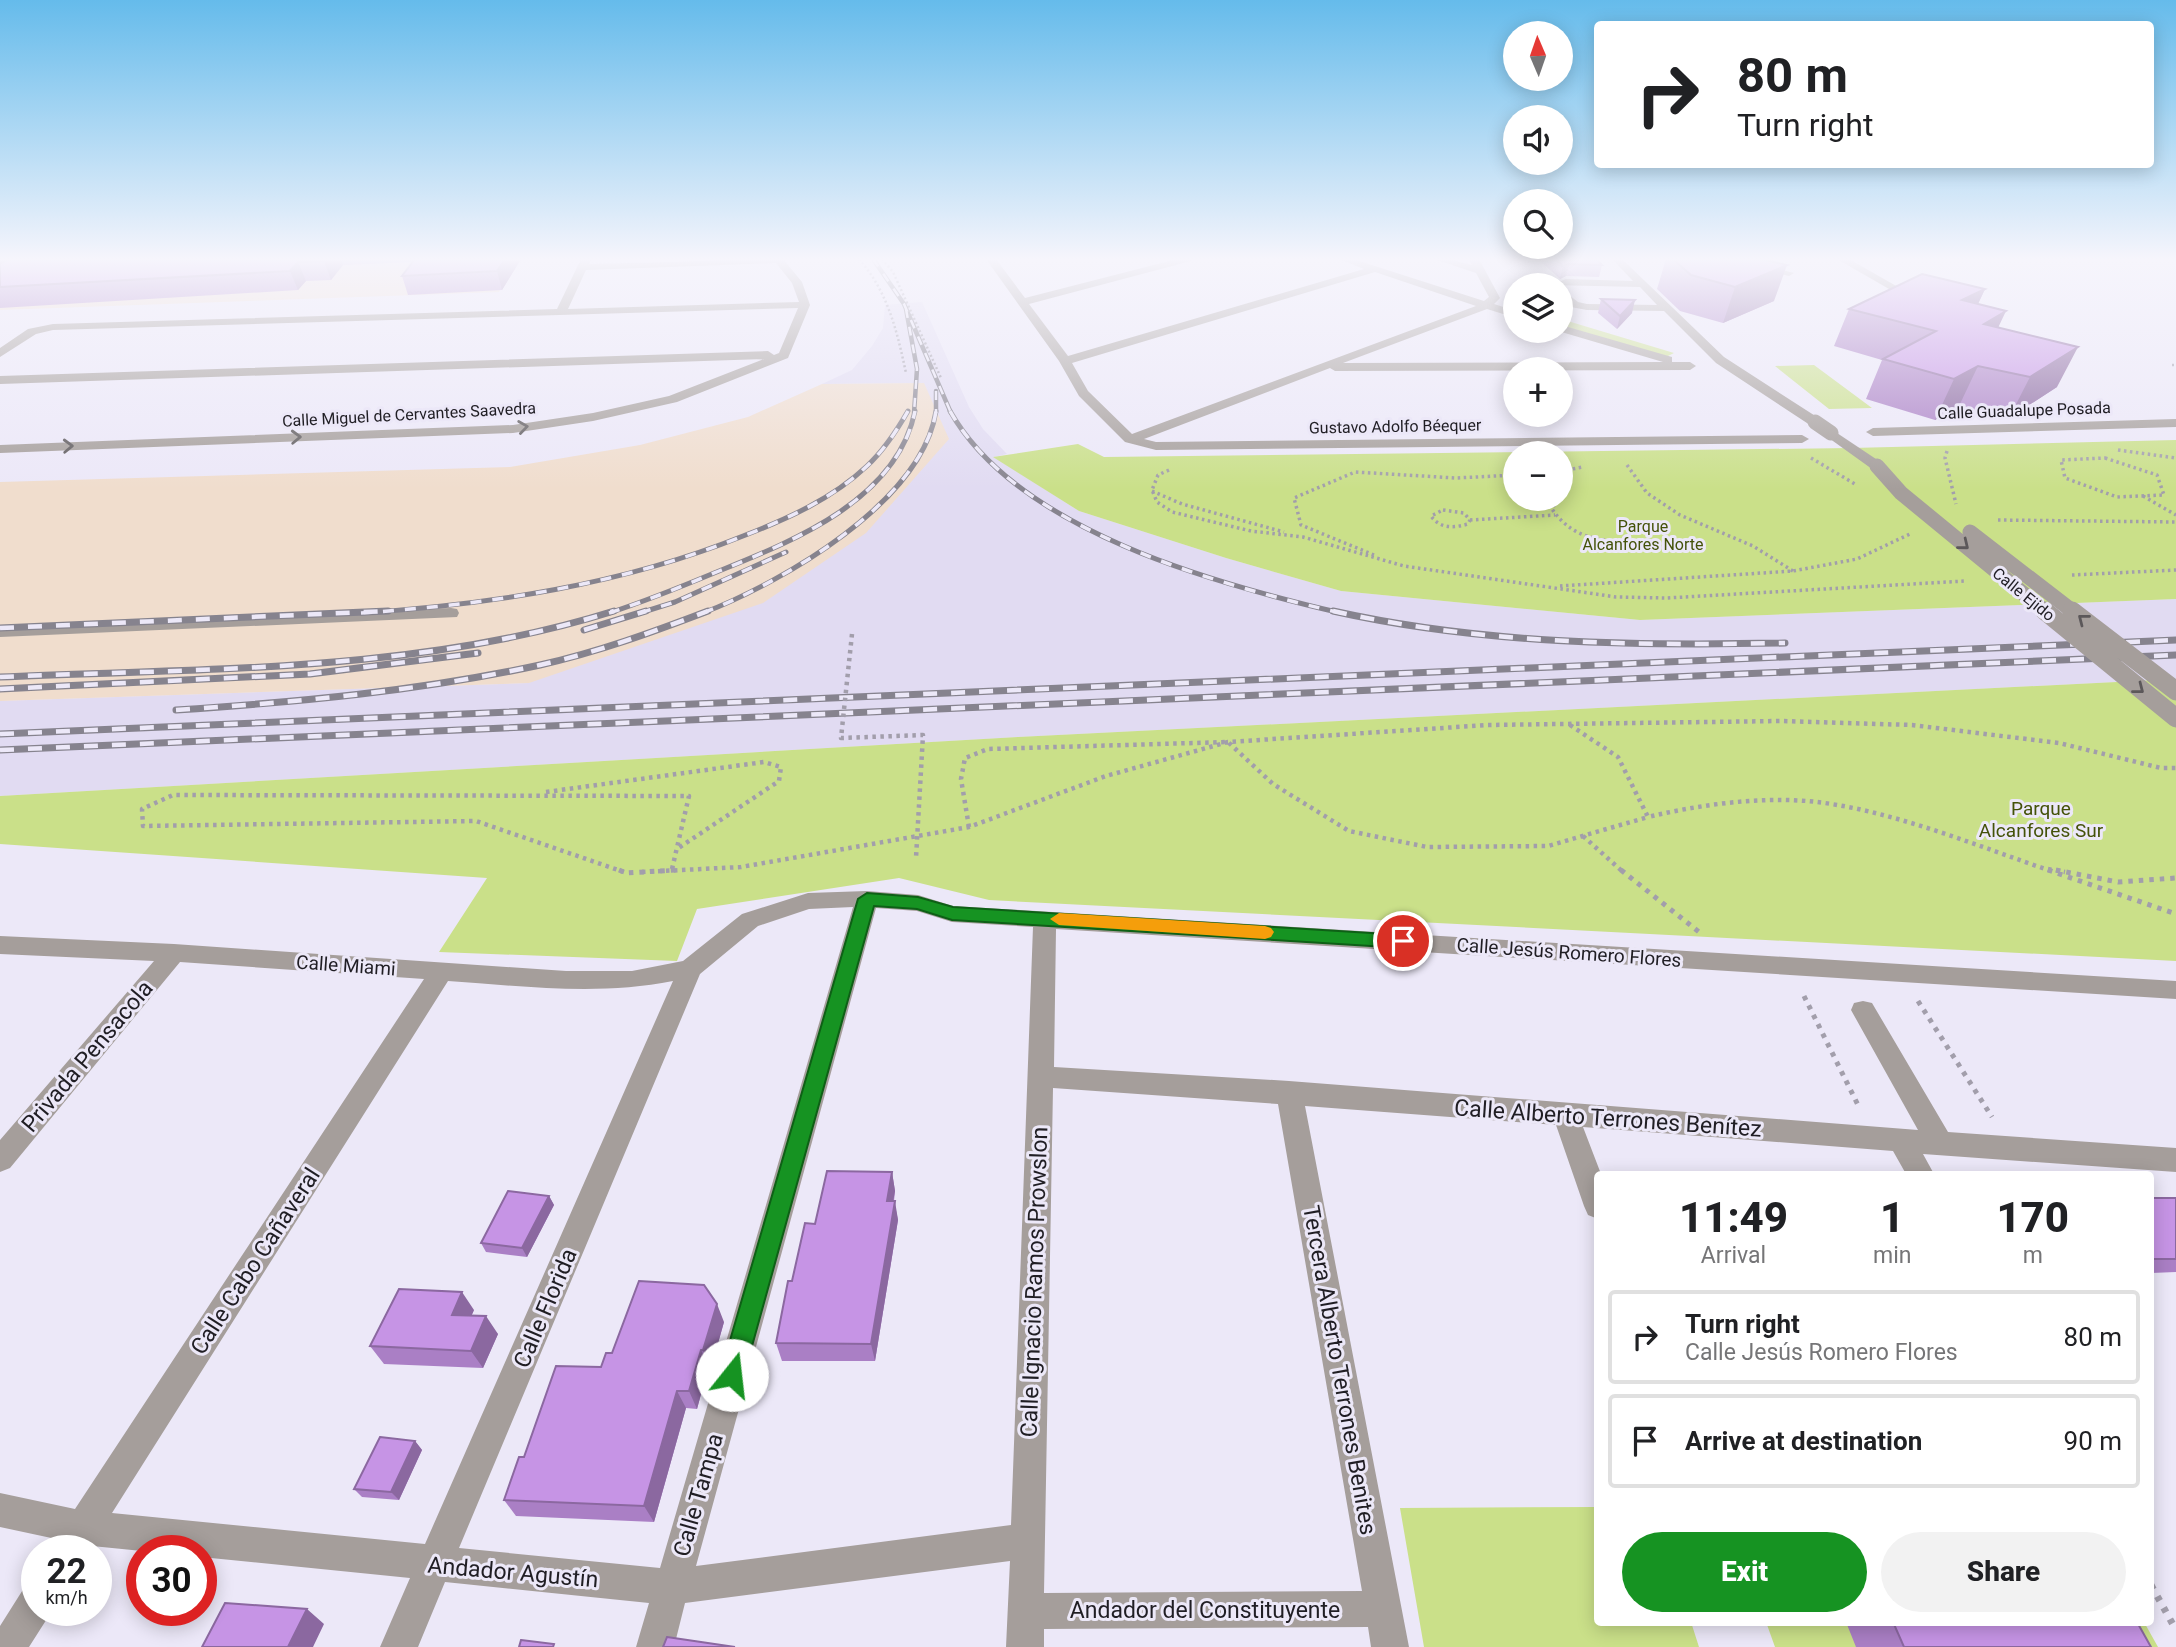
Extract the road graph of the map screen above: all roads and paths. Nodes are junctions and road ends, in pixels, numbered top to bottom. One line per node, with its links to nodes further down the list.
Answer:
1 (25, 336): 10 (street)
2 (793, 336): 11 (street)
3 (898, 336): 16 (path)
4 (922, 336): 17 (path)
5 (1048, 336): 12 (street)
6 (1150, 336): 12 (street)
7 (1404, 336): 15 (street)
8 (1588, 336): 14 (street)
9 (1695, 336): 13 (street, Calle Ejido)
10 (0, 353)
11 (785, 355): 18 (street); 24 (street, Calle Miguel de Cervantes Saavedra, one-way to 11)
12 (1065, 361): 21 (street)
13 (1725, 364): 14 (street); 33 (street, Calle Ejido, bridge)
14 (1690, 366): 15 (street)
15 (1319, 367): 21 (street)
16 (906, 373)
17 (941, 378)
18 (0, 380)
19 (2176, 423): 20 (street, Calle Guadalupe Posada)
20 (1872, 432)
21 (1130, 439): 22 (street, Gustavo Adolfo Béequer)
22 (1802, 439)
23 (1948, 447): 39 (path)
24 (0, 449)
25 (2110, 449): 27 (path)
26 (1810, 458): 36 (path)
27 (2176, 458)
28 (1638, 462): 30 (path)
29 (1617, 464): 30 (path)
30 (1626, 464): 51 (path)
31 (1179, 466): 37 (path)
32 (1585, 466): 34 (path)
33 (1877, 466): 58 (street, Calle Ejido, one-way to 33, bridge); 59 (street, Calle Ejido, one-way to 59, bridge)
34 (1573, 469)
35 (1503, 476): 49 (path)
36 (1858, 485)
37 (1152, 490): 47 (path); 47 (path)
38 (2142, 496): 38 (path); 42 (path)
39 (1947, 508)
40 (1553, 511): 41 (path)
41 (1556, 515): 43 (path); 48 (path)
42 (2176, 515)
43 (1470, 520): 43 (path)
44 (1988, 520): 45 (path)
45 (2176, 523)
46 (1920, 527): 51 (path)
47 (1298, 536): 49 (path)
48 (1646, 542)
49 (1404, 566): 54 (path)
50 (2176, 570): 52 (path)
51 (1793, 571): 54 (path)
52 (2066, 576)
53 (1970, 581): 54 (path)
54 (1550, 586)
55 (451, 614): 56 (street)
56 (0, 632)
57 (852, 634): 68 (path, bridge)
58 (2176, 691)
59 (2176, 718)
60 (1569, 724): 61 (path); 62 (path); 64 (path)
61 (1228, 742): 65 (path); 65 (path); 66 (path)
62 (2176, 768)
63 (531, 794): 67 (path); 67 (path); 70 (path)
64 (1648, 817): 66 (path); 69 (path)
65 (969, 827): 70 (path)
66 (1583, 836): 77 (path)
67 (677, 849): 70 (path)
68 (916, 858)
69 (2034, 866): 71 (path); 73 (path)
70 (672, 869)
71 (2176, 878)
72 (867, 899): 74 (street, Calle Jesús Romero Flores); 79 (street, Calle Jesús Romero Flores); 100 (street, Calle Tampa)
73 (2176, 914)
74 (1045, 918): 77 (street, Calle Jesús Romero Flores); 84 (street, Calle Ignacio Ramos Prowslon)
75 (0, 945): 76 (street, Calle Miami)
76 (174, 953): 80 (street, Calle Miami); 90 (street, Privada Pensacola)
77 (1739, 963): 78 (street, Calle Jesús Romero Flores)
78 (1789, 967): 81 (street, Calle Jesús Romero Flores); 87 (path)
79 (690, 969): 80 (street, Calle Miami); 99 (street, Calle Florida)
80 (442, 971): 96 (street, Calle Cabo Cañaveral)
81 (1901, 973): 82 (street, Calle Jesús Romero Flores); 89 (path)
82 (2176, 990)
83 (1863, 1010): 88 (street)
84 (1040, 1077): 85 (street, Calle Alberto Terrones Benítez); 98 (street, Calle Ignacio Ramos Prowslon)
85 (1289, 1092): 86 (street, Calle Alberto Terrones Benítez); 102 (street, Tercera Alberto Terrones Benites)
86 (1566, 1116): 87 (street, Calle Alberto Terrones Benítez); 93 (street)
87 (1887, 1139): 88 (street, Calle Alberto Terrones Benítez); 92 (street)
88 (1940, 1143): 89 (street, Calle Alberto Terrones Benítez)
89 (2013, 1149): 91 (street, Calle Alberto Terrones Benítez)
90 (0, 1160)
91 (2176, 1160)
92 (1917, 1171)
93 (1594, 1195)
94 (0, 1510): 95 (street, Andador Agustín)
95 (66, 1535)
96 (79, 1535)
97 (112, 1542): 99 (street, Andador Agustín)
98 (1027, 1543): 100 (street, Andador Agustín); 103 (street, Calle Ignacio Ramos Prowslon)
99 (434, 1564): 100 (street, Andador Agustín); 107 (street, Calle Florida)
100 (673, 1587): 108 (street, Calle Tampa)
101 (2154, 1590): 105 (path)
102 (1384, 1609): 103 (street, Andador del Constituyente); 110 (street, Tercera Alberto Terrones Benites)
103 (1027, 1611): 109 (street, Calle Ignacio Ramos Prowslon)
104 (21, 1626): 106 (street)
105 (2176, 1630)
106 (8, 1647)
107 (399, 1647)
108 (655, 1647)
109 (1025, 1647)
110 (1390, 1647)

